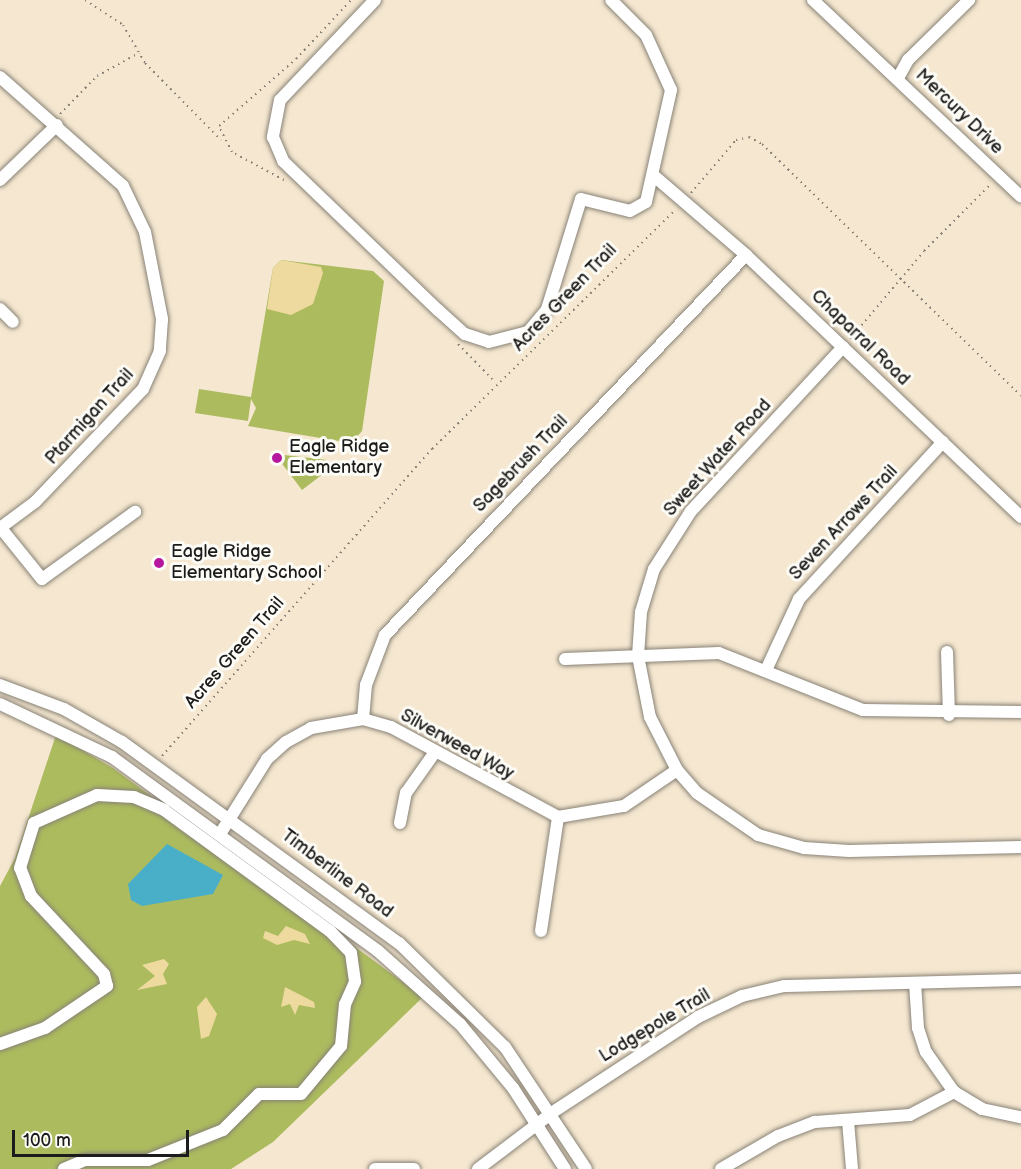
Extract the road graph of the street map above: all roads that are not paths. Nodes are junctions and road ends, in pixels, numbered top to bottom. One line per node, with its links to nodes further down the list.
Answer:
1 (375, 0): 8 (street)
2 (611, 0): 8 (street)
3 (813, 0): 6 (street, Mercury Drive)
4 (969, 0): 6 (street)
5 (0, 77): 7 (street, Ptarmigan Trail)
6 (898, 78): 10 (street, Mercury Drive)
7 (55, 123): 9 (street); 18 (street, Ptarmigan Trail)
8 (653, 175): 11 (street, Chaparral Road)
9 (0, 180)
10 (1021, 197)
11 (746, 255): 14 (street, Chaparral Road); 27 (street, Sagebrush Trail)
12 (0, 309): 13 (street)
13 (13, 322)
14 (843, 347): 15 (street, Chaparral Road); 20 (street, Sweet Water Road)
15 (943, 442): 17 (street, Chaparral Road); 22 (street, Seven Arrows Trail)
16 (135, 512): 18 (street)
17 (1021, 517)
18 (0, 527)
19 (947, 652): 26 (street)
20 (638, 656): 21 (street); 22 (street); 29 (street, Sweet Water Road)
21 (566, 659)
22 (767, 668): 26 (street)
23 (0, 685): 31 (street, Timberline Road)
24 (0, 704): 33 (street, Timberline Road)
25 (1021, 712): 26 (street)
26 (949, 715)
27 (363, 719): 28 (street, Silverweed Way); 31 (street)
28 (435, 752): 30 (street, Silverweed Way); 32 (street)
29 (677, 770): 30 (street); 34 (street, Sweet Water Road)
30 (558, 817): 35 (street)
31 (231, 818): 33 (street); 40 (street, Timberline Road)
32 (400, 823)
33 (220, 834): 43 (street, Timberline Road)
34 (1021, 847)
35 (541, 931)
36 (1021, 980): 37 (street, Lodgepole Trail)
37 (915, 983): 39 (street); 40 (street, Lodgepole Trail)
38 (0, 1044): 44 (street)
39 (954, 1092): 41 (street); 42 (street)
40 (553, 1112): 43 (street, Lodgepole Trail); 49 (street, Timberline Road)
41 (1021, 1117)
42 (848, 1121): 50 (street); 51 (street)
43 (537, 1123): 47 (street, Lodgepole Trail); 48 (street, Timberline Road)
44 (64, 1169)
45 (375, 1169): 46 (street)
46 (414, 1169)
47 (478, 1169)
48 (565, 1169)
49 (585, 1169)
50 (721, 1169)
51 (852, 1169)

